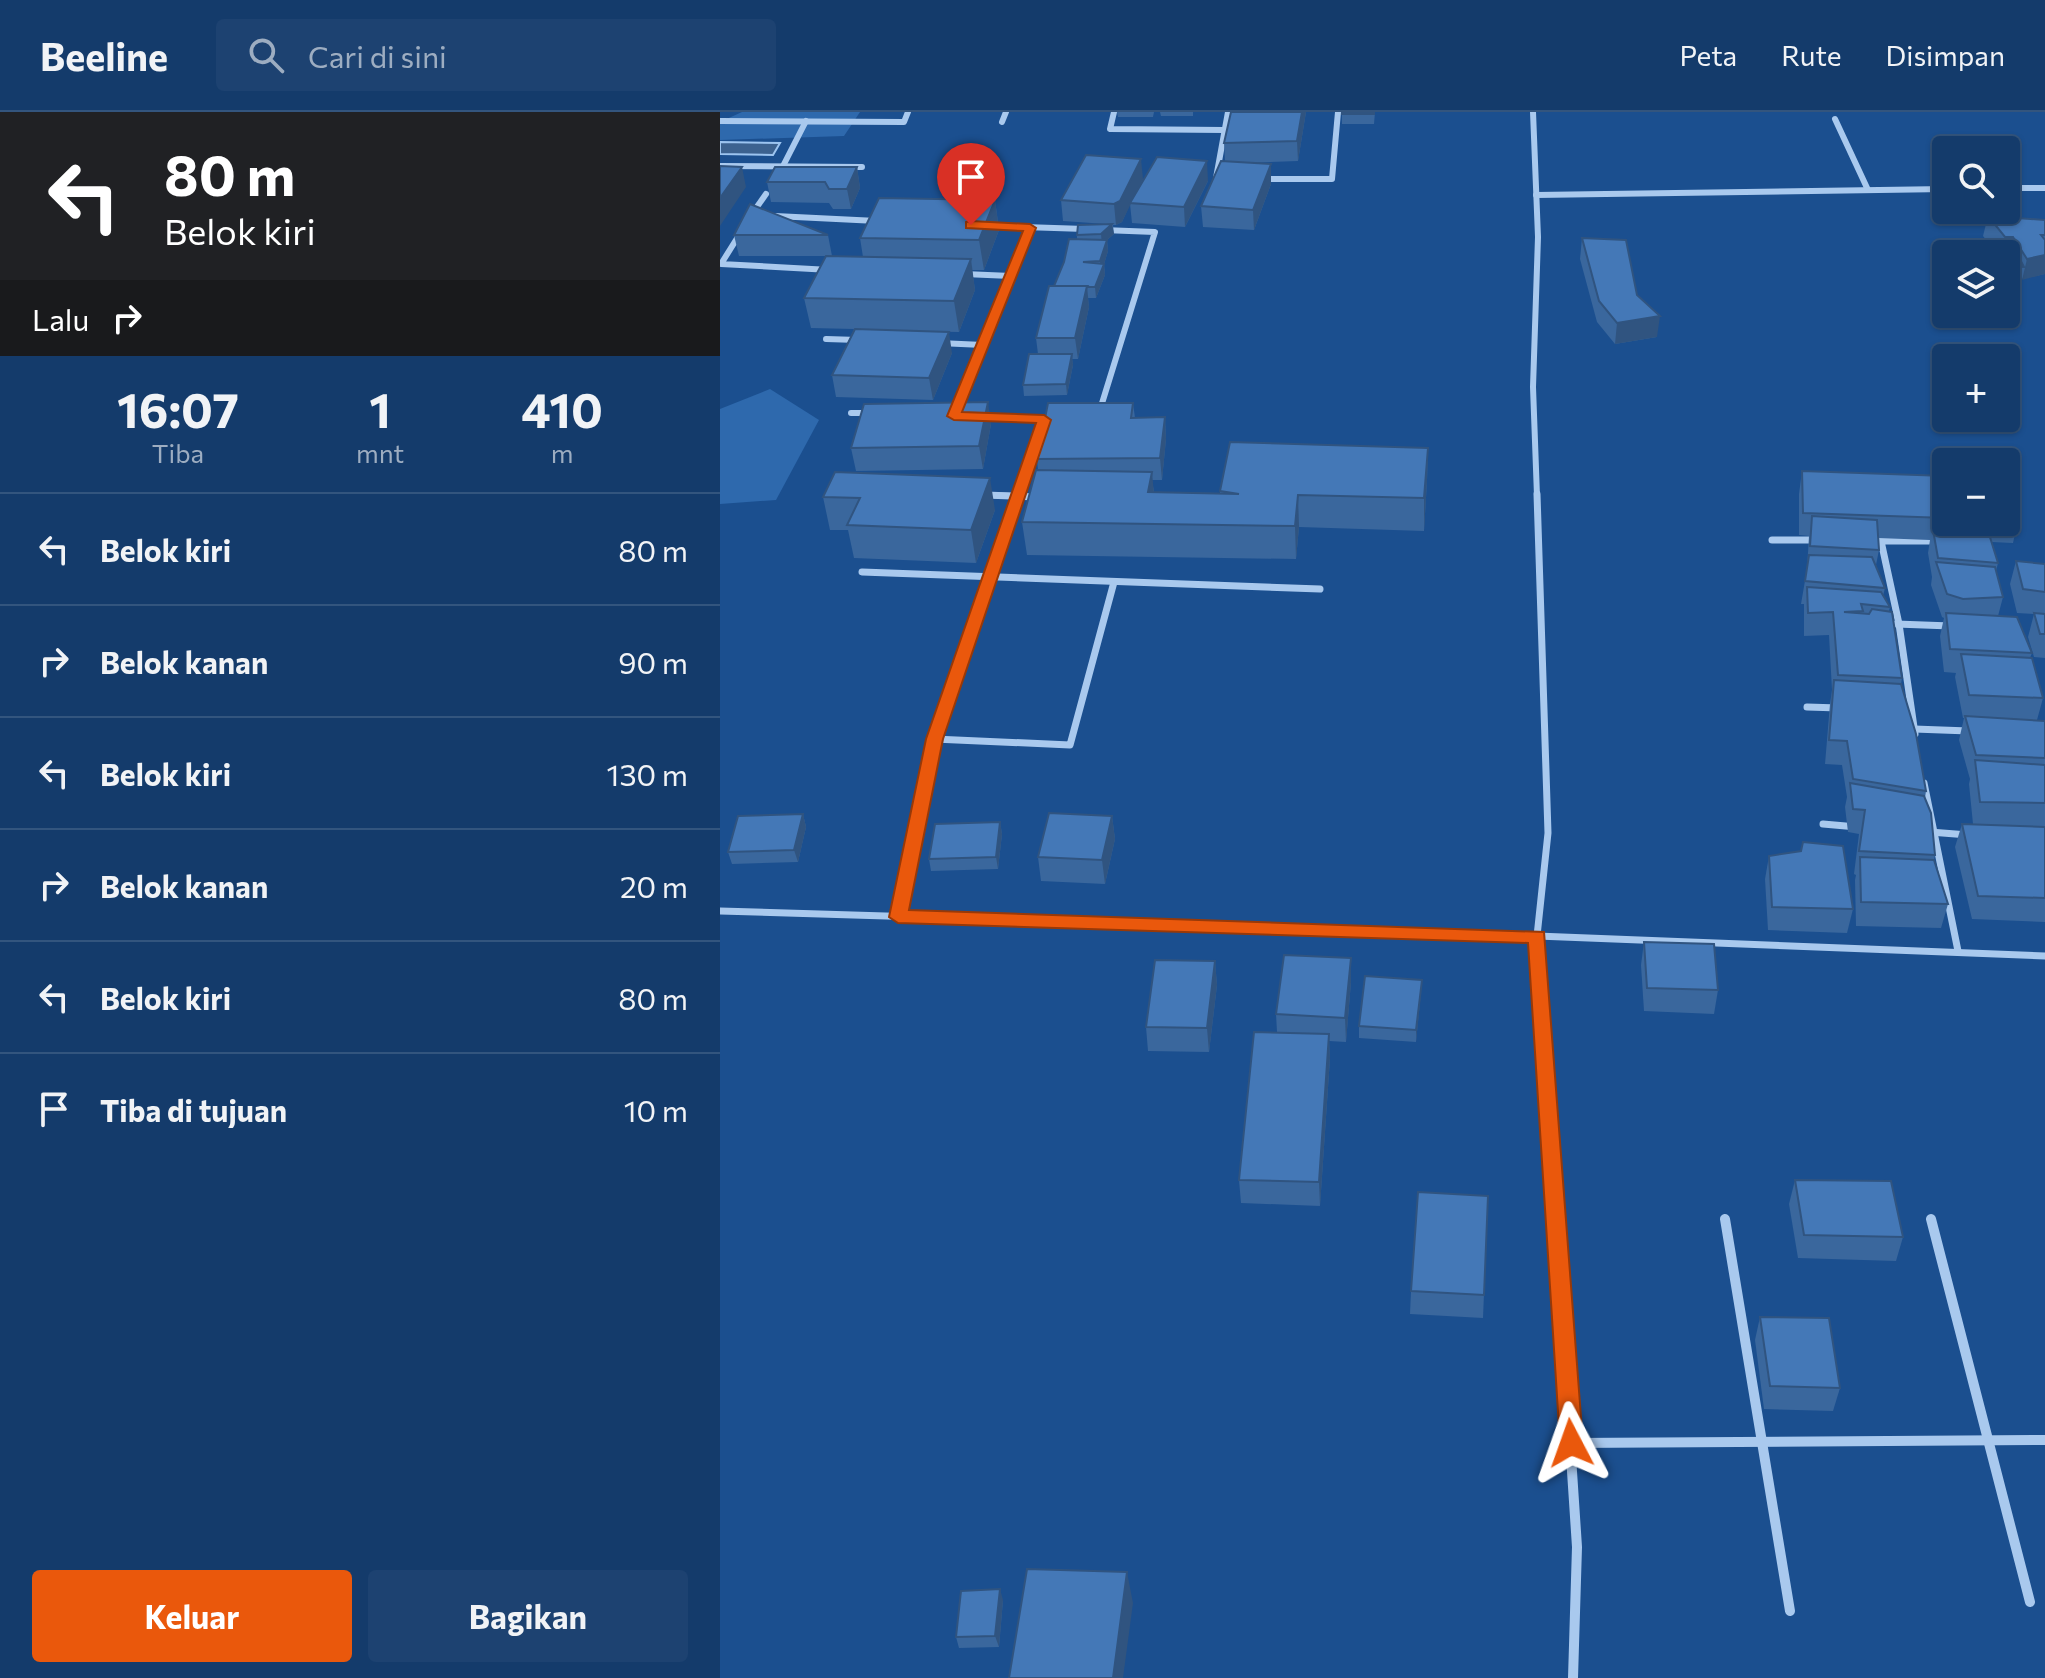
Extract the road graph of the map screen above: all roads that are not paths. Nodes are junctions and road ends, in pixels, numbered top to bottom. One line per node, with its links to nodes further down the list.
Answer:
1 (908, 112): 9 (street)
2 (1006, 112): 10 (street)
3 (1114, 112): 11 (street)
4 (1228, 112): 11 (street)
5 (1338, 112): 17 (street)
6 (1533, 112): 23 (street)
7 (1835, 119): 21 (street)
8 (720, 121): 9 (street)
9 (806, 121): 13 (street)
10 (1002, 122)
11 (1224, 130): 16 (street)
12 (720, 166): 13 (street)
13 (783, 167): 14 (street); 15 (street)
14 (862, 167)
15 (778, 175)
16 (1231, 178)
17 (1260, 179)
18 (2020, 188): 19 (street)
19 (2045, 188)
20 (1932, 189): 21 (street)
21 (1868, 190): 23 (street)
22 (766, 194): 24 (street)
23 (1536, 195): 71 (street)
24 (751, 215): 27 (street); 28 (street)
25 (986, 226): 26 (street)
26 (1030, 228): 30 (street); 39 (street)
27 (875, 234)
28 (841, 270)
29 (949, 274): 30 (street)
30 (1011, 276): 34 (street)
31 (826, 339): 32 (street)
32 (873, 341)
33 (936, 343): 34 (street)
34 (983, 345): 37 (street)
35 (851, 413): 36 (street)
36 (880, 414)
37 (1044, 420): 38 (street); 41 (street)
38 (1057, 420)
39 (1096, 421)
40 (973, 495): 41 (street)
41 (1017, 496): 42 (street); 49 (street)
42 (1048, 498)
43 (1772, 540): 44 (street)
44 (1819, 540)
45 (1866, 541): 46 (street)
46 (1881, 541): 47 (street); 53 (street)
47 (1945, 541)
48 (862, 572): 49 (street)
49 (990, 577): 50 (street); 61 (street)
50 (1114, 582): 51 (street); 61 (street)
51 (1320, 589)
52 (1884, 623): 53 (street)
53 (1899, 624): 54 (street); 58 (street)
54 (1959, 626)
55 (1807, 707): 56 (street)
56 (1851, 709)
57 (1895, 710): 58 (street)
58 (1910, 711): 59 (street)
59 (1914, 729): 60 (street); 62 (street)
60 (1986, 732)
61 (934, 739): 70 (street)
62 (1917, 744)
63 (1922, 773): 67 (street)
64 (1823, 824): 65 (street)
65 (1870, 828)
66 (1918, 831): 67 (street)
67 (1933, 832): 68 (street); 72 (street)
68 (1981, 835)
69 (720, 911): 70 (street)
70 (898, 917): 71 (street)
71 (1537, 936): 72 (street); 79 (street)
72 (1958, 951): 73 (street)
73 (2045, 956)
74 (1725, 1219): 78 (street)
75 (1931, 1219): 76 (street)
76 (1988, 1440): 77 (street); 78 (street); 80 (street)
77 (2045, 1440)
78 (1762, 1442): 79 (street); 81 (street)
79 (1571, 1443): 82 (street)
80 (2030, 1602)
81 (1790, 1611)
82 (1573, 1678)

